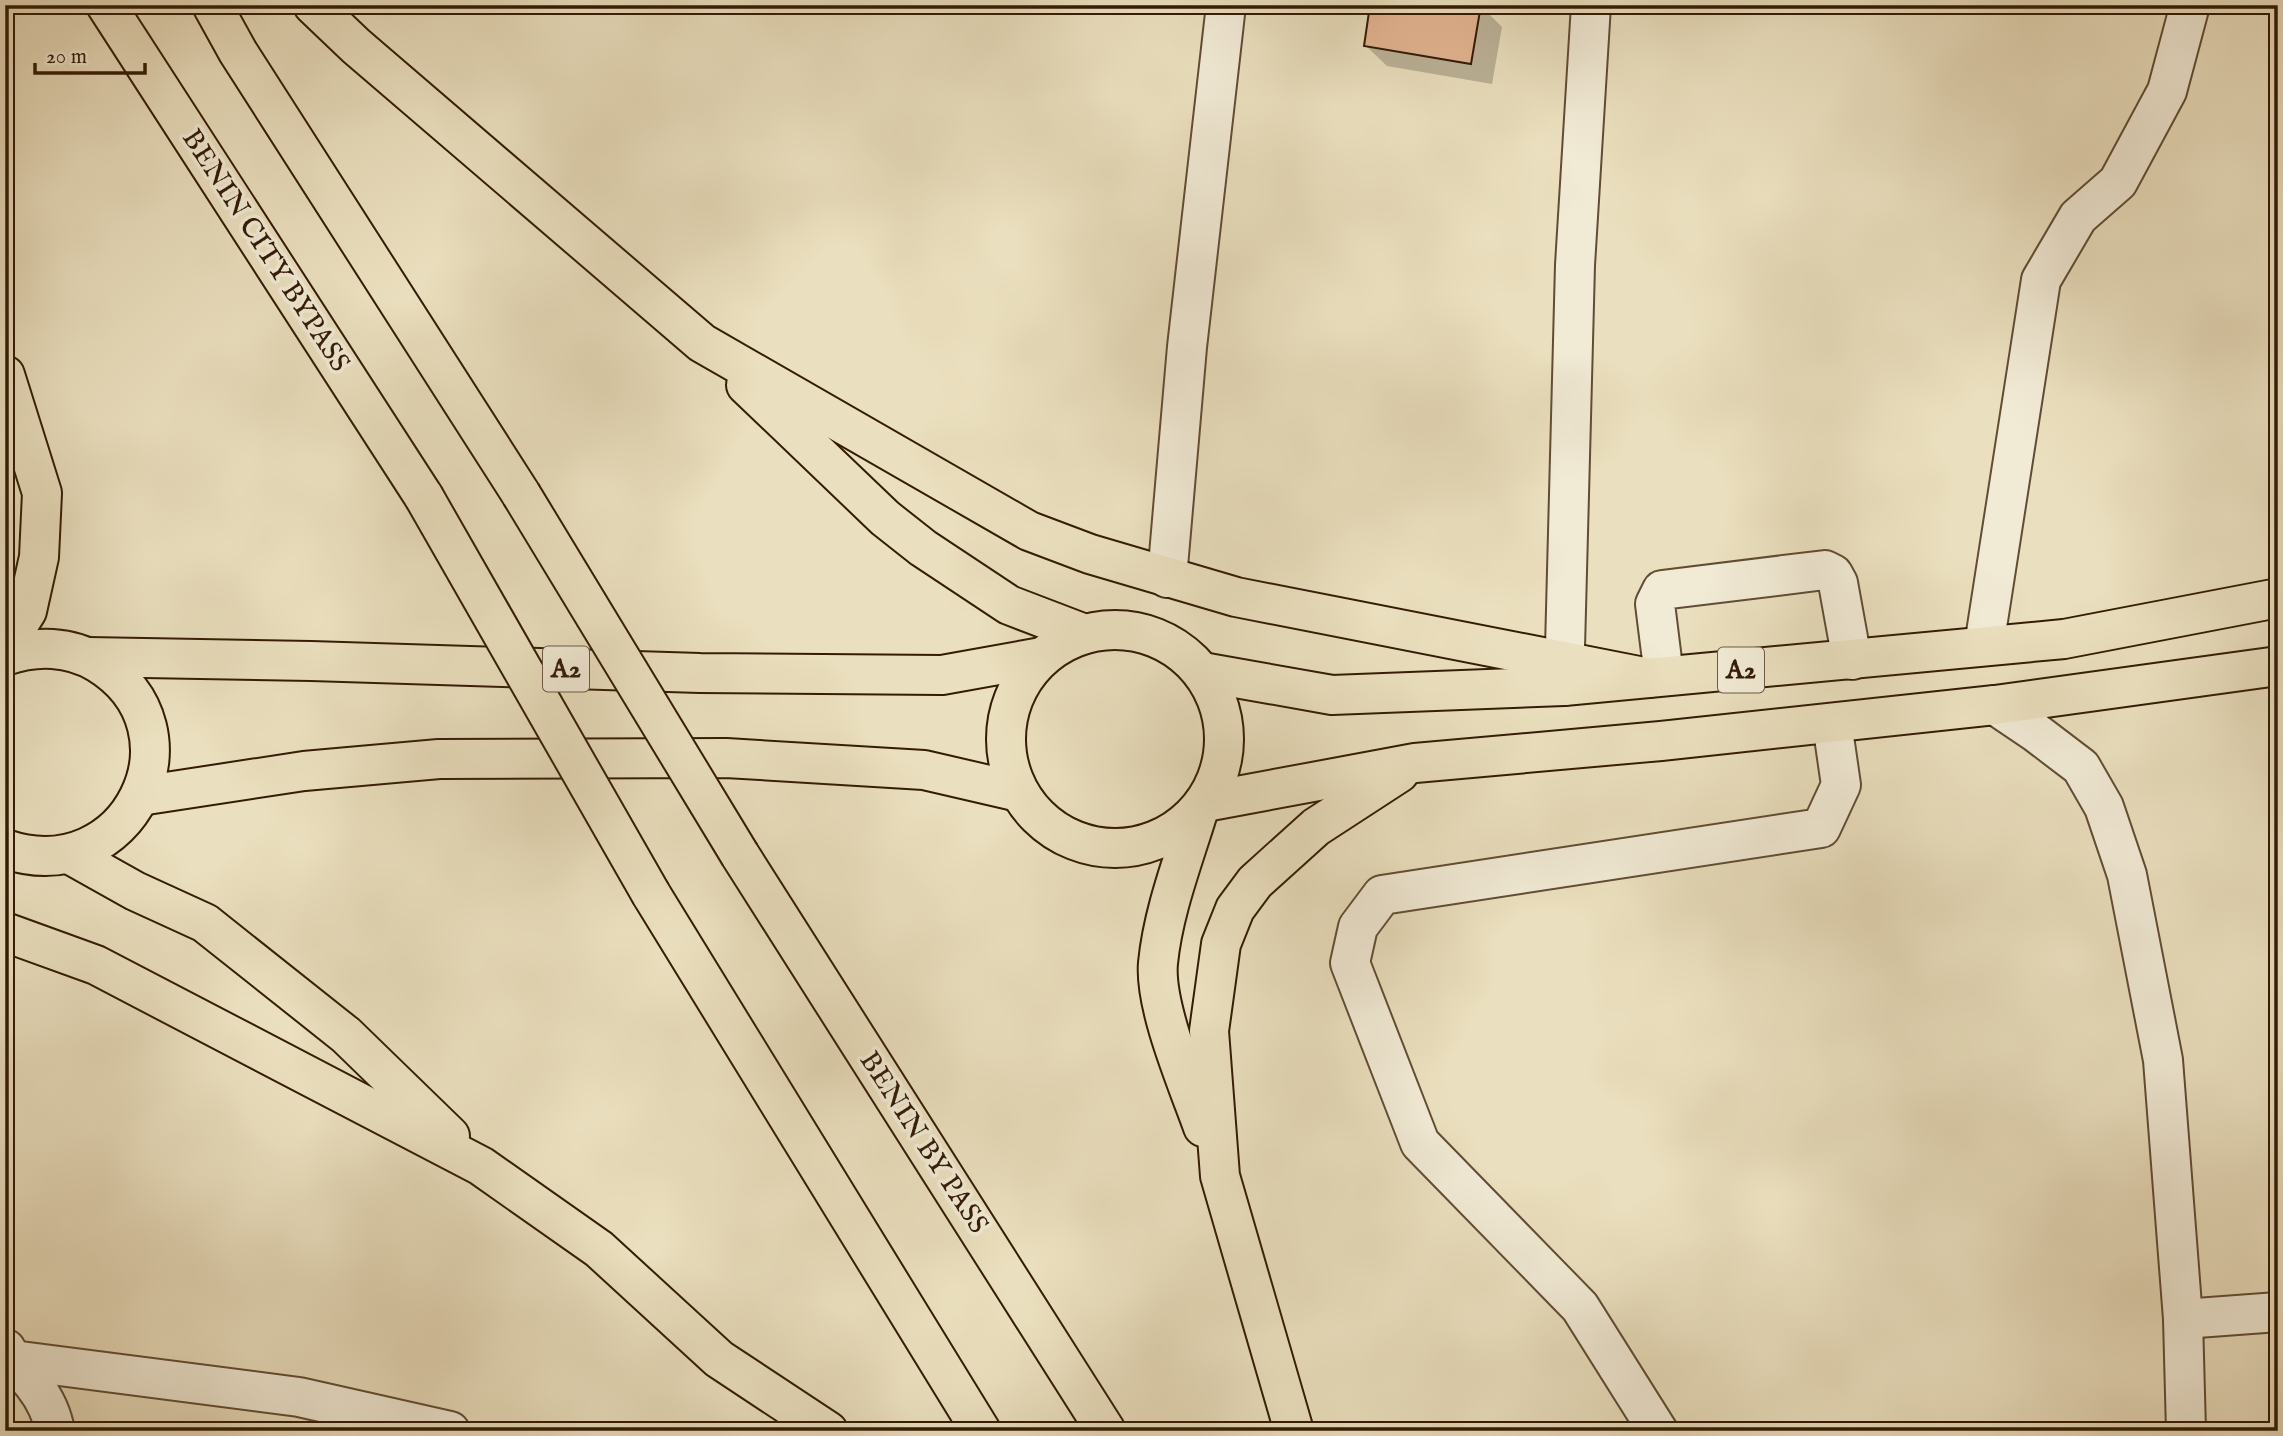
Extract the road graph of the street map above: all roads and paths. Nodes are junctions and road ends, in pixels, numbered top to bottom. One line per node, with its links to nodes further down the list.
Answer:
1 (106, 5): 39 (highway, BENIN CITY BYPASS, bridge)
2 (212, 5): 40 (highway, BENIN BY PASS, bridge)
3 (313, 5): 7 (highway)
4 (1226, 5): 9 (street)
5 (1591, 5): 20 (street)
6 (2190, 5): 13 (street)
7 (702, 342): 9 (highway); 11 (highway)
8 (5, 375): 12 (highway)
9 (1167, 578): 20 (highway)
10 (2278, 598): 13 (highway, A2)
11 (1085, 634): 16 (highway, A2); 19 (highway, A2)
12 (5, 646)
13 (1984, 646): 17 (highway, A2)
14 (5, 656): 15 (highway, A2)
15 (88, 657): 16 (highway, A2); 26 (highway, A2)
16 (1042, 657): 25 (highway, A2)
17 (1852, 660): 21 (highway, A2); 21 (street)
18 (2278, 666): 22 (highway, A2)
19 (1202, 671): 20 (highway); 27 (highway, A2)
20 (1565, 674): 21 (highway)
21 (1656, 677)
22 (1995, 705): 23 (highway, A2); 34 (street)
23 (1832, 723): 24 (highway, A2); 42 (street)
24 (1415, 763): 27 (highway, A2); 32 (highway)
25 (1019, 792): 26 (highway); 27 (highway, A2)
26 (140, 796): 29 (highway, A2)
27 (1202, 807): 32 (highway)
28 (5, 849): 29 (highway, A2)
29 (69, 854): 31 (highway)
30 (5, 932): 31 (highway)
31 (481, 1166): 38 (highway)
32 (1220, 1176): 41 (highway)
33 (2278, 1312): 34 (street)
34 (2183, 1319): 43 (street)
35 (7, 1355): 36 (street); 37 (street)
36 (55, 1431)
37 (450, 1431)
38 (828, 1431)
39 (981, 1431)
40 (1106, 1431)
41 (1294, 1431)
42 (1658, 1431)
43 (2186, 1431)

